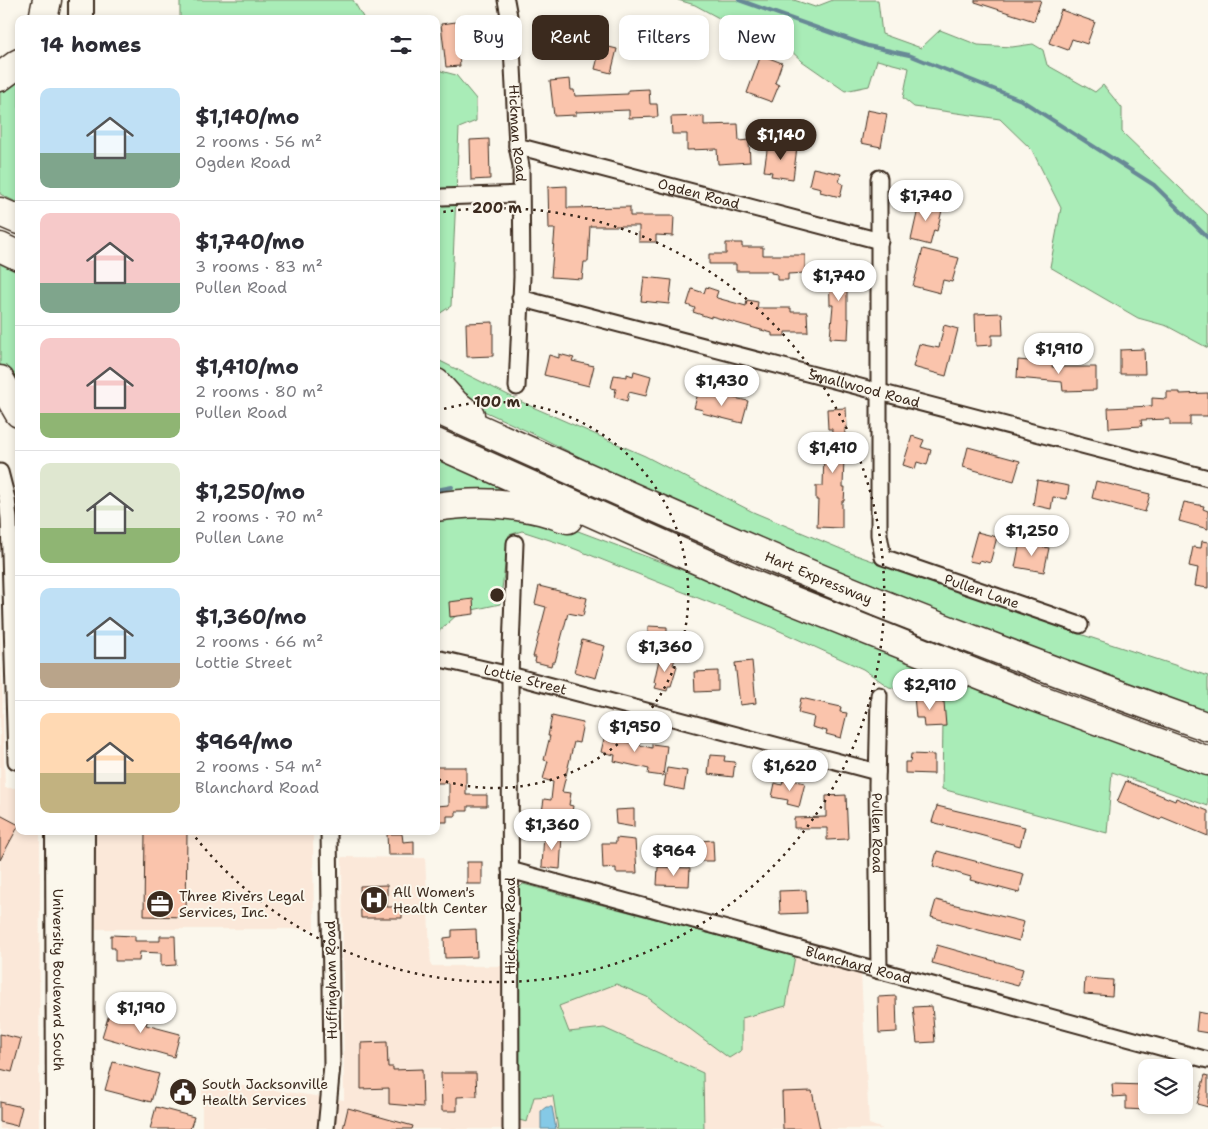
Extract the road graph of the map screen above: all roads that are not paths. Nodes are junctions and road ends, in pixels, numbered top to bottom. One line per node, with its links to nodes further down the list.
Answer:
1 (47, 0): 5 (highway)
2 (57, 0): 6 (main road)
3 (81, 0): 7 (main road)
4 (506, 0): 10 (street, Hickman Road)
5 (44, 15)
6 (57, 15)
7 (81, 15)
8 (15, 66): 9 (highway)
9 (0, 76)
10 (517, 146): 12 (street, Hickman Road); 14 (street, Ogden Road)
11 (879, 178): 14 (street)
12 (521, 194): 13 (street); 15 (street, Hickman Road)
13 (442, 197)
14 (880, 241): 19 (street)
15 (520, 298): 18 (street, Hickman Road); 19 (street, Smallwood Road)
16 (0, 380): 20 (highway)
17 (440, 387): 23 (highway)
18 (517, 387)
19 (880, 391): 25 (street, Smallwood Road); 30 (street, Pullen Lane)
20 (15, 407)
21 (440, 411): 23 (highway, Hart Expressway)
22 (440, 446): 28 (highway)
23 (538, 455): 34 (highway, Hart Expressway)
24 (0, 472): 29 (street)
25 (1208, 478)
26 (440, 507): 28 (highway)
27 (515, 543): 32 (street, Hickman Road)
28 (687, 556): 36 (highway)
29 (6, 561): 35 (street)
30 (1080, 625)
31 (440, 659): 32 (street, Lottie Street)
32 (510, 675): 37 (street, Lottie Street); 41 (street, Hickman Road)
33 (879, 695): 37 (street, Pullen Road)
34 (1208, 727)
35 (15, 742)
36 (1208, 761)
37 (877, 772): 42 (street, Pullen Road)
38 (58, 835): 44 (main road, University Boulevard South)
39 (82, 835): 45 (main road, University Boulevard South)
40 (329, 835): 46 (street, Huffingham Road)
41 (510, 870): 42 (street, Blanchard Road); 47 (street, Hickman Road)
42 (879, 970): 43 (street, Blanchard Road)
43 (1208, 1060)
44 (59, 1129)
45 (81, 1129)
46 (326, 1129)
47 (511, 1129)

